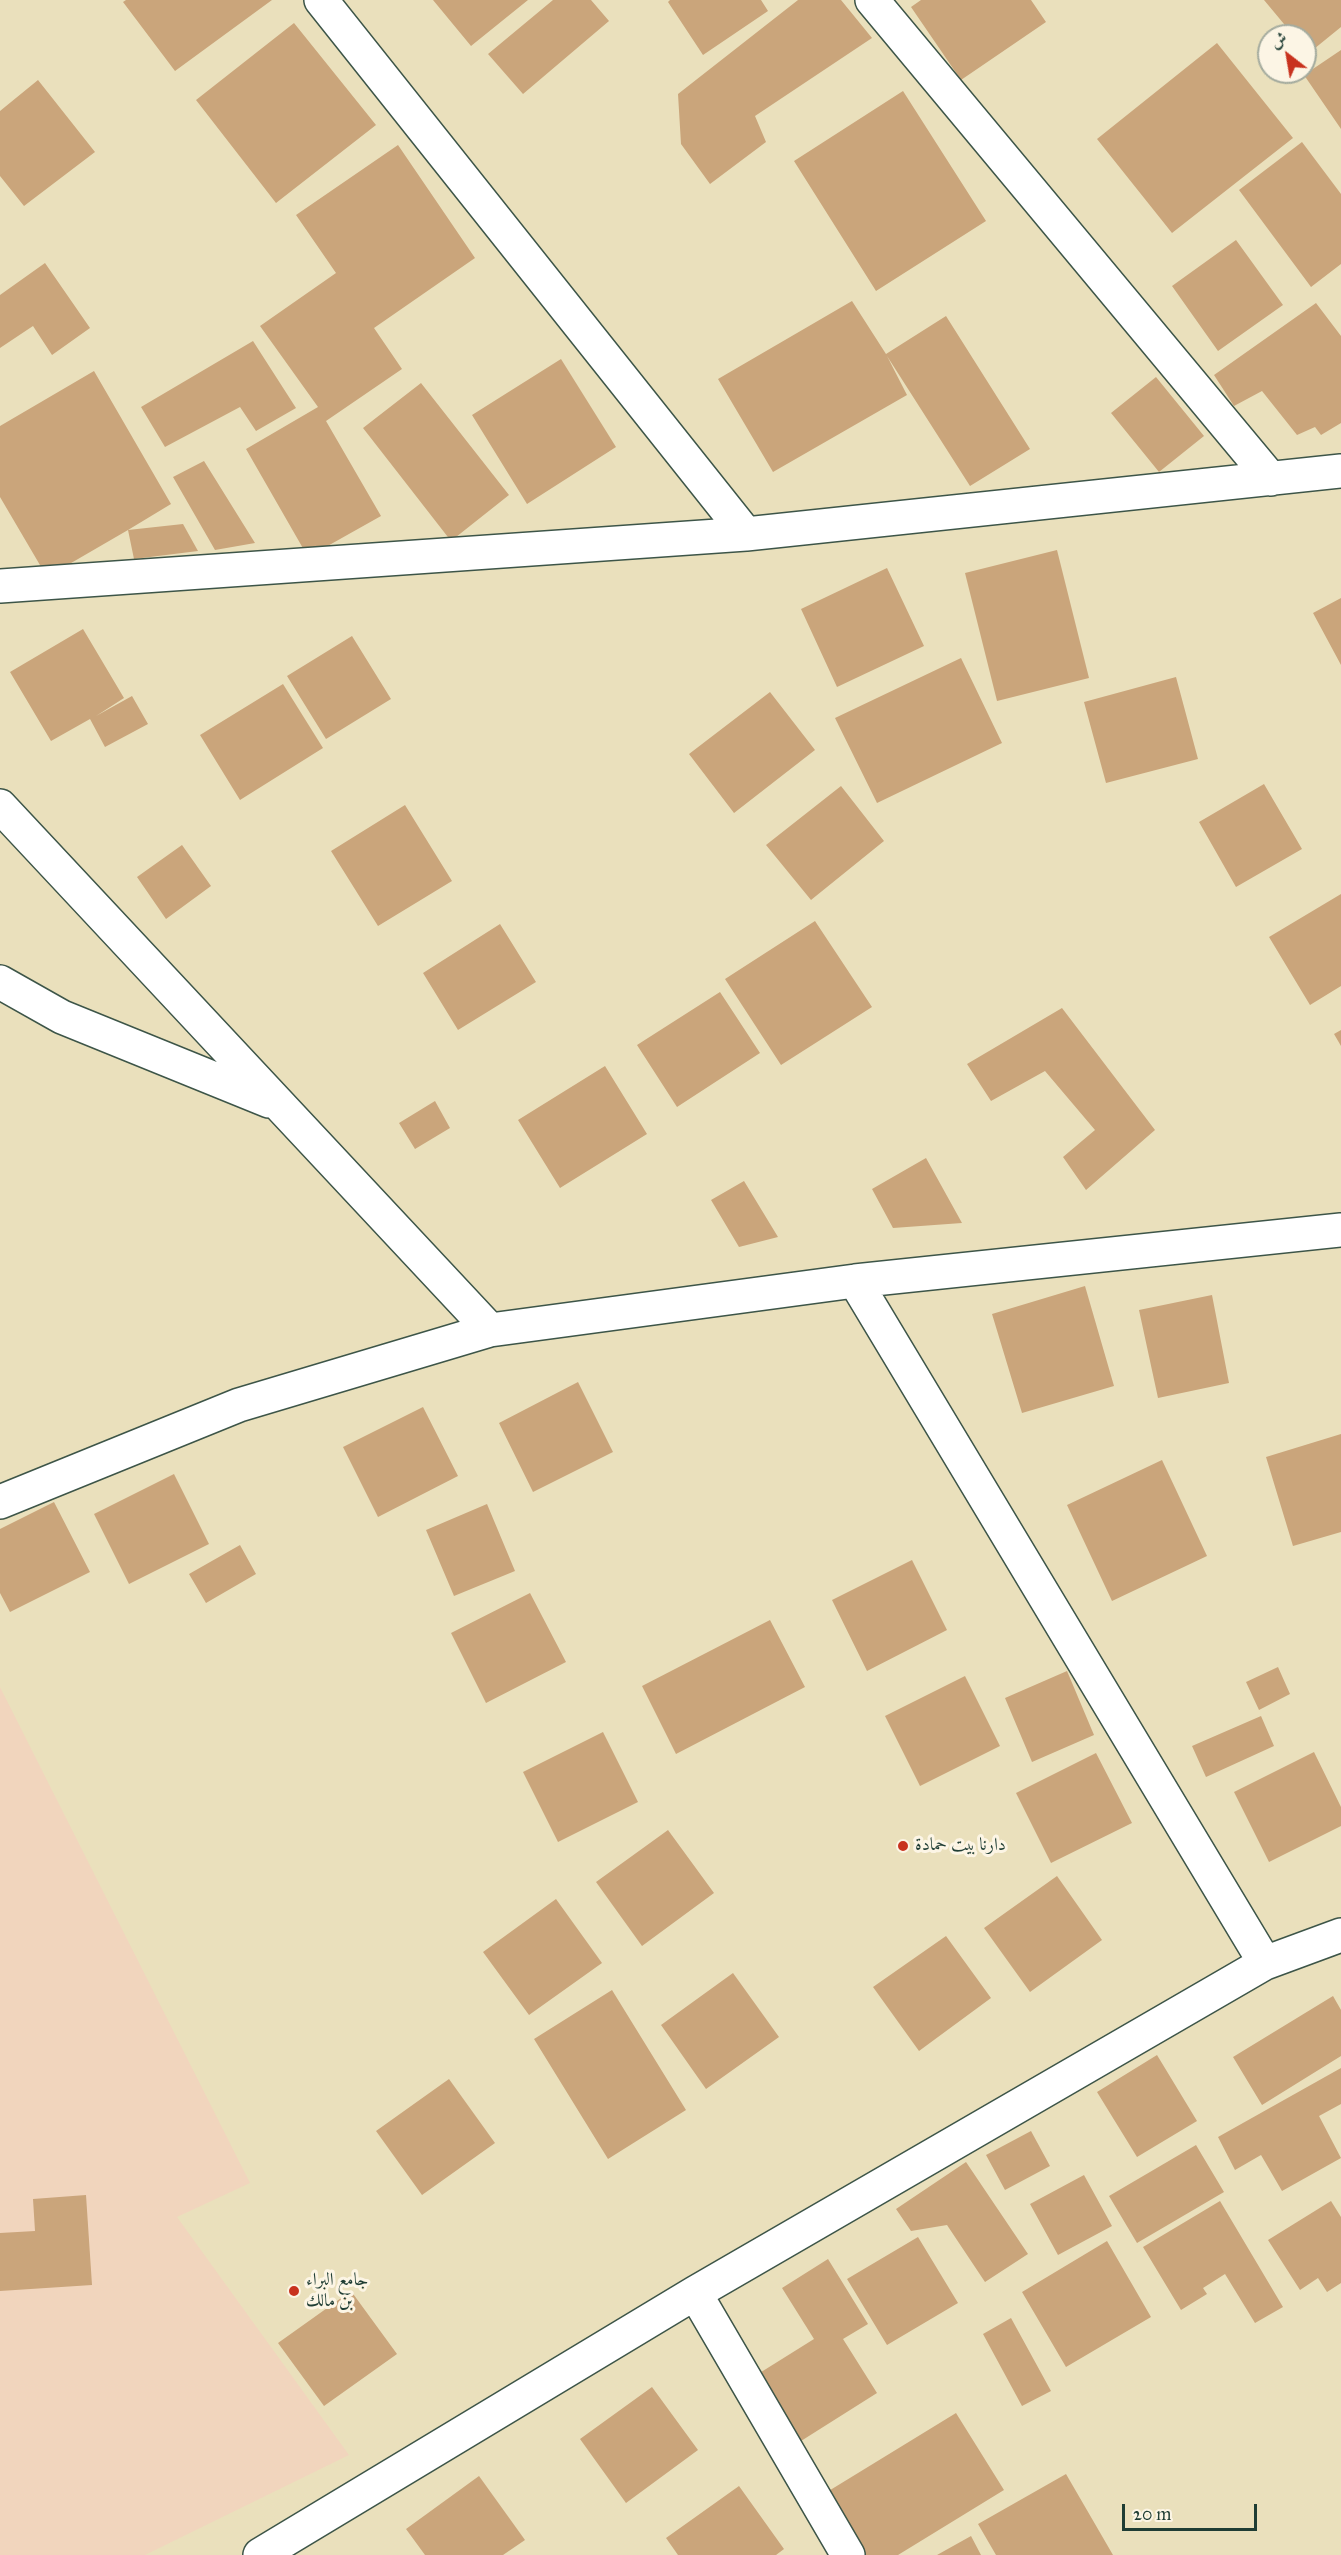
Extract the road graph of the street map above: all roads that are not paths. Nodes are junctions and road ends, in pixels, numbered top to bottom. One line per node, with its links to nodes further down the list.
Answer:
1 (321, 0): 5 (street)
2 (872, 0): 4 (street)
3 (1341, 471): 4 (street)
4 (1271, 479): 5 (street)
5 (746, 534): 6 (street)
6 (0, 586)
7 (0, 806): 9 (street)
8 (0, 982): 9 (street)
9 (280, 1105): 12 (street)
10 (1341, 1230): 11 (street)
11 (855, 1281): 12 (street); 15 (street)
12 (490, 1330): 13 (street)
13 (0, 1502)
14 (1341, 1935): 15 (street)
15 (1265, 1963): 16 (street)
16 (695, 2293): 17 (street); 18 (street)
17 (260, 2555)
18 (848, 2555)

